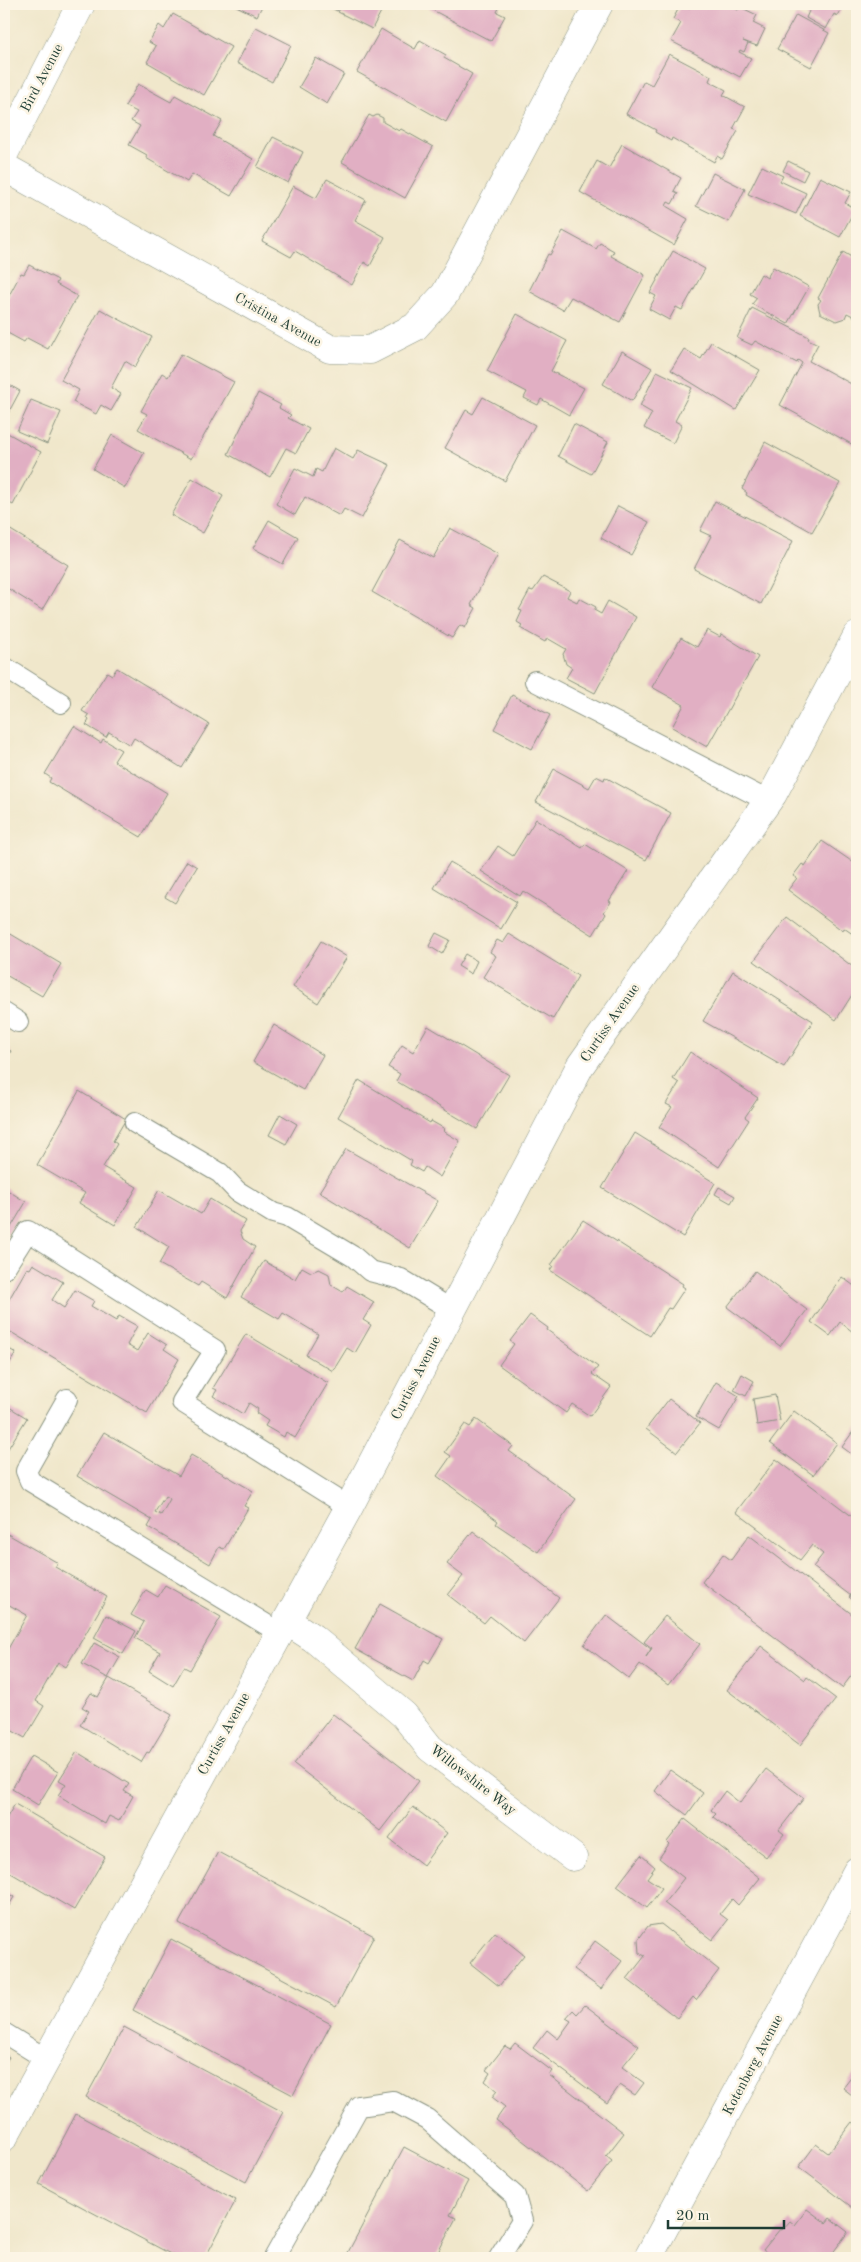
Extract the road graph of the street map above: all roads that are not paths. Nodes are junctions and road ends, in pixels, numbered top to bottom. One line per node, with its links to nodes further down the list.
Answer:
1 (81, 4): 3 (street, Bird Avenue)
2 (599, 4): 4 (street, Cristina Avenue)
3 (4, 154)
4 (4, 167)
5 (857, 636): 9 (street, Curtiss Avenue)
6 (4, 666): 8 (lane)
7 (535, 681): 9 (lane)
8 (62, 702)
9 (768, 801): 12 (street, Curtiss Avenue)
10 (135, 1123): 12 (lane)
11 (4, 1269): 14 (lane)
12 (452, 1310): 14 (street, Curtiss Avenue)
13 (67, 1399): 15 (lane)
14 (349, 1507): 15 (street, Curtiss Avenue)
15 (284, 1627): 16 (street, Willowshire Way); 19 (street, Curtiss Avenue)
16 (573, 1857)
17 (857, 1871): 23 (street, Kotenberg Avenue)
18 (4, 2034): 19 (lane)
19 (46, 2059): 20 (street, Curtiss Avenue)
20 (4, 2138)
21 (274, 2258): 22 (lane)
22 (499, 2258)
23 (648, 2258)

